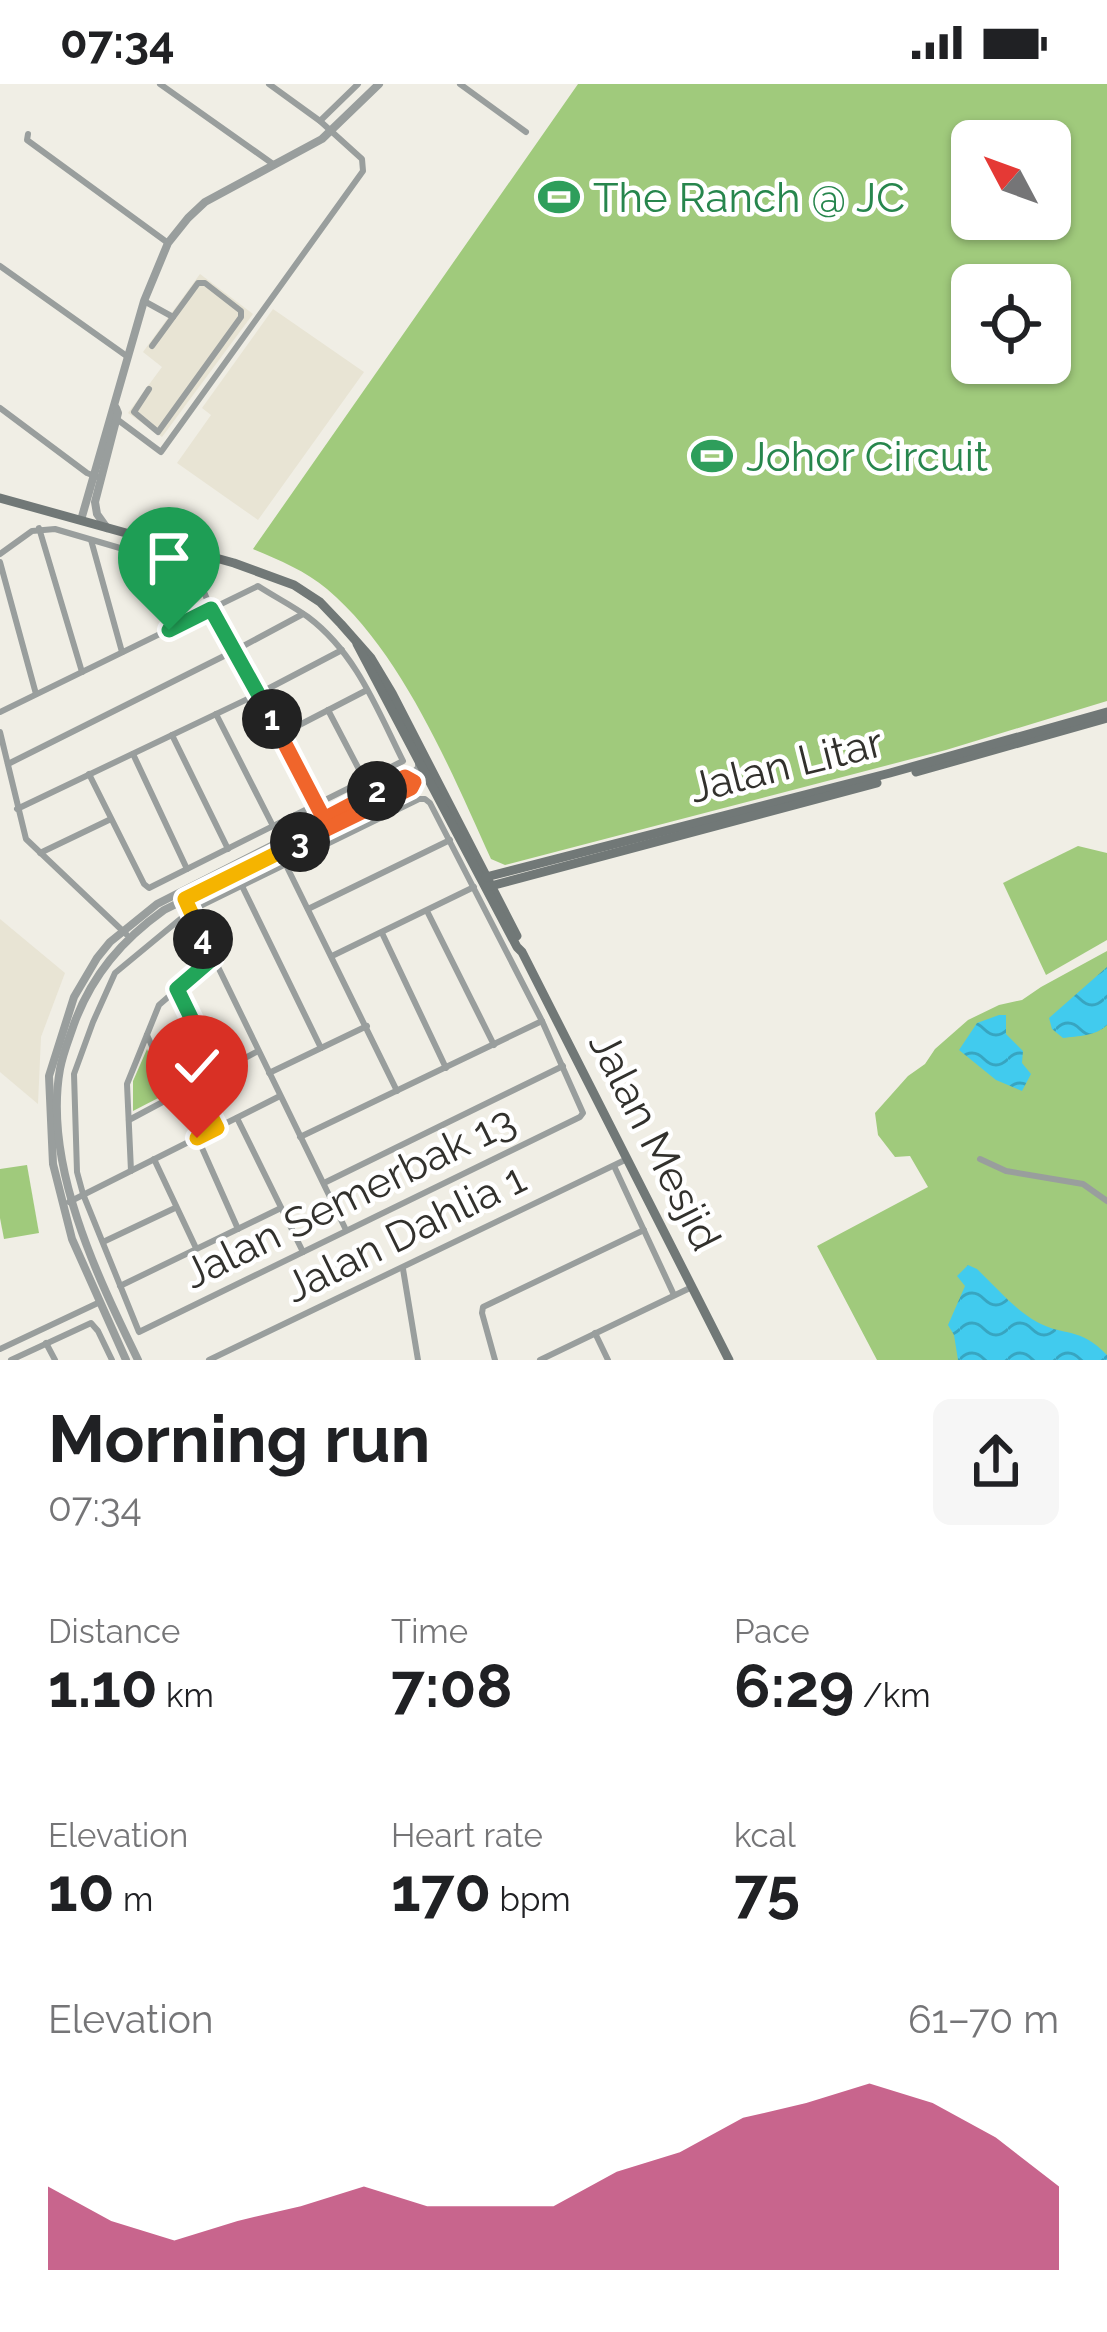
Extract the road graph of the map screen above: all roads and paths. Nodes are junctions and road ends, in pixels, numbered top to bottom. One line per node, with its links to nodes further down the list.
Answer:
1 (160, 84): 10 (street)
2 (358, 84): 6 (street)
3 (379, 84): 7 (street)
4 (460, 84): 8 (street)
5 (275, 86): 6 (street)
6 (320, 121): 7 (street)
7 (331, 131): 10 (street); 21 (street)
8 (526, 132)
9 (28, 134): 11 (street)
10 (273, 164): 11 (street)
11 (168, 242): 13 (street)
12 (0, 266): 16 (street)
13 (144, 302): 14 (street); 16 (street)
14 (173, 316): 15 (street); 20 (street)
15 (152, 346)
16 (128, 358): 19 (street)
17 (149, 388): 20 (street)
18 (0, 408): 22 (street)
19 (114, 413): 21 (street); 22 (street)
20 (158, 432): 21 (street)
21 (169, 441)
22 (97, 477): 24 (street); 26 (street)
23 (0, 498): 24 (main road, Jalan Mesjid)
24 (81, 520): 26 (main road, Jalan Mesjid)
25 (39, 528): 27 (street); 29 (street); 37 (street)
26 (107, 528): 33 (main road, Jalan Mesjid)
27 (91, 540): 28 (street); 36 (street)
28 (145, 554): 30 (street); 32 (street)
29 (0, 558): 39 (street)
30 (211, 609): 31 (street); 32 (street); 35 (street)
31 (303, 614): 34 (street); 35 (street)
32 (169, 630): 36 (street)
33 (357, 644): 49 (main road, Jalan Mesjid); 51 (main road, Jalan Mesjid)
34 (342, 650): 38 (street); 40 (street)
35 (234, 651): 40 (street); 50 (street)
36 (122, 652): 37 (street)
37 (82, 672): 39 (street)
38 (367, 690): 41 (street); 56 (street)
39 (36, 694): 42 (street)
40 (258, 694): 43 (street); 47 (street)
41 (328, 710): 47 (street); 54 (street)
42 (0, 712)
43 (216, 714): 46 (street); 60 (street)
44 (1107, 715): 67 (main road, Jalan Litar)
45 (0, 732): 50 (street)
46 (172, 735): 48 (street); 62 (street)
47 (280, 735): 56 (street)
48 (133, 754): 52 (street); 66 (street)
49 (419, 761): 51 (main road, Jalan Mesjid); 53 (street)
50 (8, 764): 57 (street)
51 (430, 774): 55 (street); 64 (main road, Jalan Mesjid); 68 (main road, Jalan Mesjid)
52 (89, 775): 57 (street); 58 (street)
53 (405, 777): 55 (street); 59 (street)
54 (363, 778)
55 (411, 788): 70 (street)
56 (317, 804): 59 (street); 60 (street)
57 (16, 809): 63 (street)
58 (111, 819): 63 (street); 66 (street)
59 (324, 819): 76 (street)
60 (273, 826): 62 (street)
61 (449, 840): 65 (street); 68 (street); 72 (street)
62 (228, 849): 66 (street)
63 (40, 853): 76 (street)
64 (480, 861): 67 (main road); 68 (main road, Jalan Mesjid)
65 (286, 865): 69 (street); 72 (street)
66 (187, 869)
67 (510, 875): 68 (main road, Jalan Litar); 71 (main road)
68 (484, 883): 71 (main road, Jalan Mesjid); 74 (street); 77 (main road, Jalan Mesjid); 82 (street)
69 (242, 886): 73 (street); 87 (street)
70 (185, 899): 73 (street); 76 (street)
71 (500, 899): 77 (main road, Jalan Mesjid)
72 (308, 909): 78 (street)
73 (190, 911): 79 (street); 83 (street)
74 (427, 911): 75 (street); 86 (street)
75 (382, 933): 78 (street); 90 (street)
76 (125, 934): 81 (street)
77 (522, 952): 103 (main road, Jalan Mesjid)
78 (332, 956): 84 (street)
79 (213, 958): 80 (street); 88 (street)
80 (177, 989): 85 (street); 91 (street)
81 (73, 1014): 83 (street); 110 (street)
82 (542, 1021): 86 (street); 89 (street)
83 (92, 1022): 108 (street)
84 (367, 1026): 87 (street); 94 (street)
85 (147, 1034): 95 (street); 98 (street)
86 (494, 1045): 90 (street)
87 (321, 1048): 92 (street)
88 (258, 1051): 91 (street); 92 (street)
89 (563, 1066): 107 (street); 115 (street, Jalan Semerbak 13)
90 (446, 1068): 94 (street)
91 (218, 1073): 93 (street)
92 (269, 1073): 96 (street)
93 (195, 1085): 95 (street); 99 (street)
94 (397, 1091): 100 (street)
95 (174, 1096): 98 (street)
96 (280, 1096): 97 (street); 100 (street)
97 (237, 1118): 99 (street); 112 (street)
98 (129, 1120): 106 (street)
99 (217, 1128): 101 (street)
100 (300, 1137): 107 (street)
101 (197, 1138): 102 (street); 113 (street)
102 (154, 1159): 106 (street); 111 (street)
103 (627, 1160): 105 (street, Jalan Dahlia 1); 121 (main road, Jalan Mesjid)
104 (980, 1160): 109 (street)
105 (614, 1166): 114 (street); 119 (street, Jalan Dahlia 1)
106 (131, 1171): 108 (street)
107 (323, 1184): 115 (street)
108 (83, 1194): 110 (street); 116 (street)
109 (1107, 1201)
110 (67, 1203): 123 (street)
111 (177, 1207): 116 (street); 117 (street)
112 (281, 1208): 113 (street); 118 (street)
113 (238, 1229): 117 (street)
114 (644, 1230): 122 (street); 134 (street)
115 (346, 1231): 118 (street, Jalan Semerbak 13)
116 (103, 1242): 120 (street)
117 (196, 1250): 120 (street)
118 (303, 1252): 120 (street, Jalan Semerbak 13)
119 (403, 1267): 127 (street, Jalan Dahlia 1); 133 (street)
120 (120, 1286)
121 (692, 1287): 122 (street); 137 (main road, Jalan Mesjid)
122 (674, 1295): 124 (street)
123 (104, 1299): 126 (street); 131 (street); 132 (street)
124 (595, 1333): 135 (street); 136 (street)
125 (46, 1343): 128 (street); 129 (street); 130 (street)
126 (0, 1349)
127 (212, 1359)
128 (11, 1360)
129 (55, 1360)
130 (112, 1360)
131 (126, 1360)
132 (138, 1360)
133 (418, 1360)
134 (495, 1360)
135 (540, 1360)
136 (608, 1360)
137 (729, 1360)

